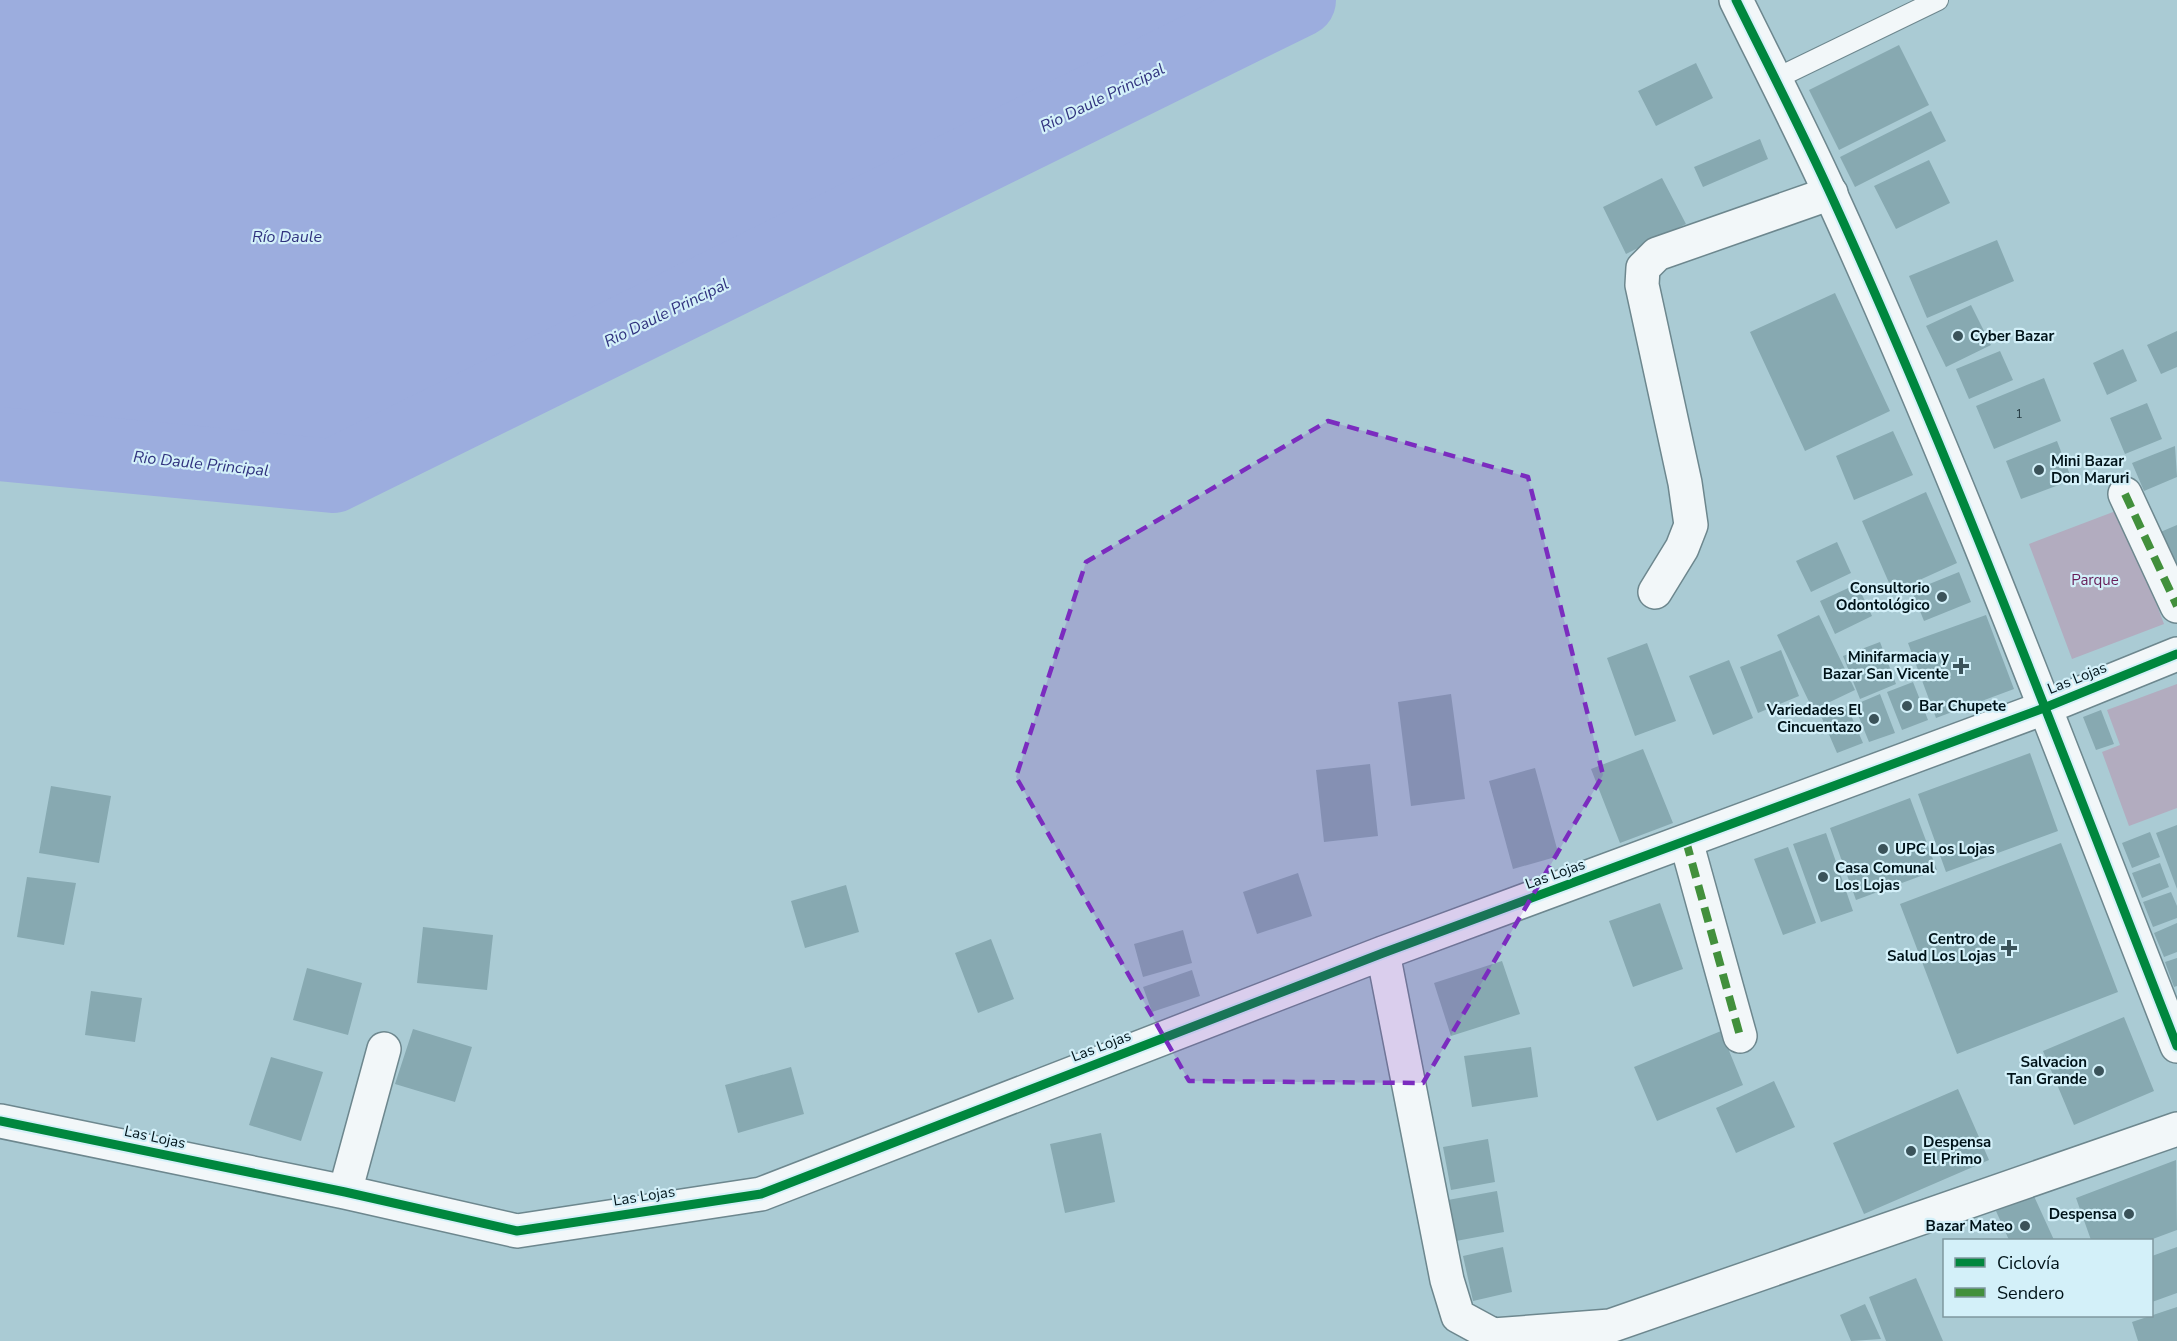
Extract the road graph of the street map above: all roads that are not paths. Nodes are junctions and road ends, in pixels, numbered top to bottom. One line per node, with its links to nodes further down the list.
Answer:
1 (1736, 0): 3 (street)
2 (1938, 0): 3 (lane)
3 (1775, 79): 4 (street)
4 (1831, 193): 6 (street); 9 (street)
5 (2126, 494): 7 (street)
6 (1655, 592)
7 (2177, 606)
8 (2177, 654): 9 (street, Las Lojas)
9 (2044, 708): 10 (street, Las Lojas); 13 (street)
10 (1686, 841): 11 (street, Las Lojas); 12 (street)
11 (1383, 953): 16 (street); 17 (street, Las Lojas)
12 (1740, 1036)
13 (2177, 1046)
14 (384, 1049): 17 (street)
15 (0, 1121): 17 (street, Las Lojas)
16 (2177, 1129)
17 (345, 1192)

